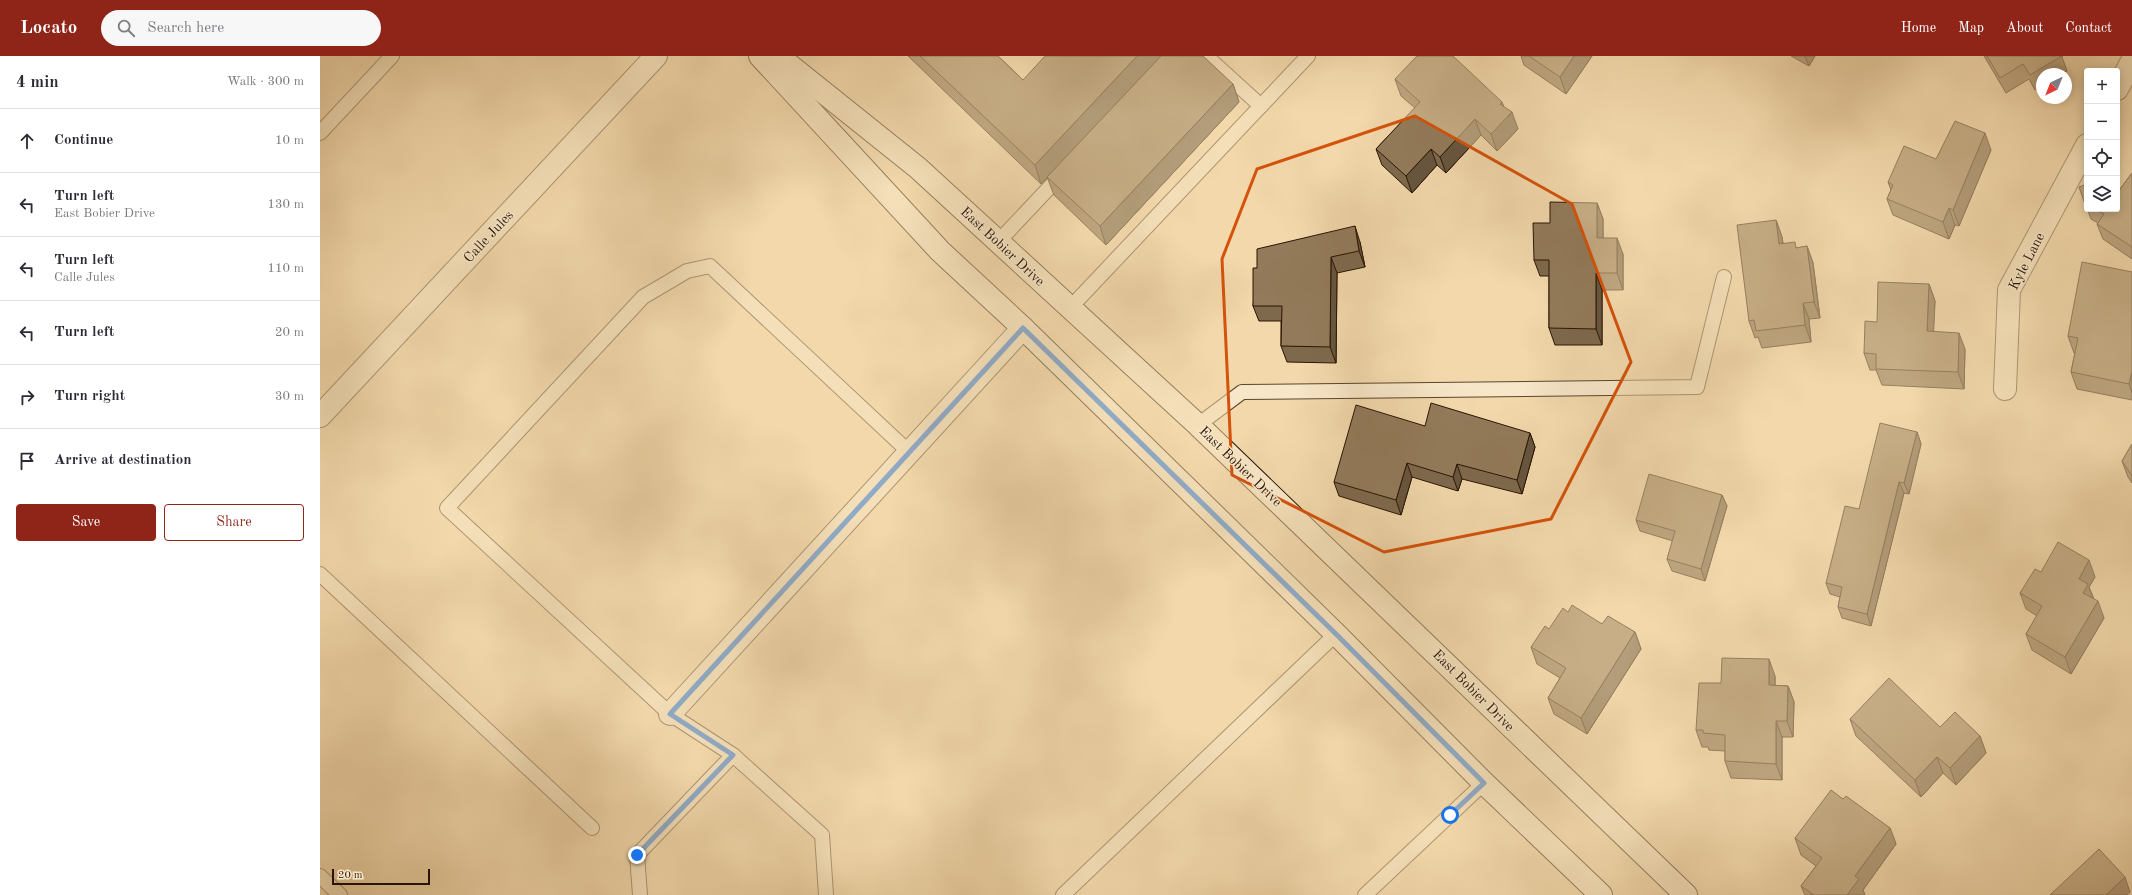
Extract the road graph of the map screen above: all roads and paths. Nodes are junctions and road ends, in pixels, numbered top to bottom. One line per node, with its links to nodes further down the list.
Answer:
1 (392, 56): 10 (lane)
2 (656, 56): 18 (main road, Calle Jules)
3 (760, 56): 16 (main road)
4 (778, 56): 13 (main road, East Bobier Drive)
5 (1206, 56): 9 (lane)
6 (1308, 56): 9 (lane)
7 (2132, 61): 8 (main road)
8 (2120, 83)
9 (1261, 106): 15 (lane)
10 (320, 133)
11 (2084, 151): 17 (main road, Kyle Lane)
12 (1075, 160): 13 (lane)
13 (998, 242): 15 (main road, East Bobier Drive)
14 (1724, 277): 19 (lane)
15 (1070, 308): 19 (main road, East Bobier Drive)
16 (1023, 328): 20 (main road); 22 (main road)
17 (2005, 389)
18 (320, 416)
19 (1198, 425): 34 (main road, East Bobier Drive)
20 (910, 452): 23 (main road); 23 (lane)
21 (320, 574): 26 (lane)
22 (1336, 634): 25 (main road); 31 (lane)
23 (670, 714): 24 (lane)
24 (733, 755): 29 (lane); 30 (lane)
25 (1484, 783): 32 (lane); 33 (main road)
26 (592, 828)
27 (320, 876): 28 (lane)
28 (340, 895)
29 (640, 895)
30 (826, 895)
31 (1063, 895)
32 (1365, 895)
33 (1600, 895)
34 (1686, 895)

